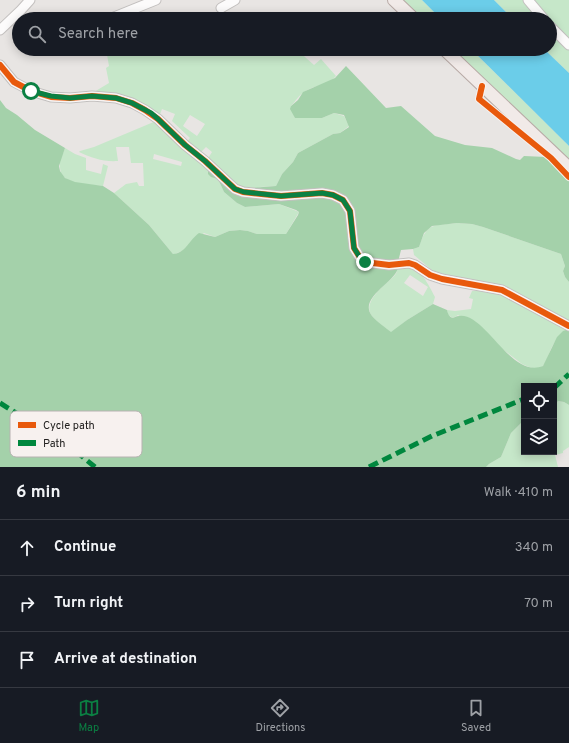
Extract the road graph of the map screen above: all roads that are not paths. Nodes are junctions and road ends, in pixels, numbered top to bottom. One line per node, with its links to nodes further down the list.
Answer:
1 (30, 0): 7 (street)
2 (156, 0): 8 (street)
3 (235, 0): 6 (street)
4 (394, 0): 9 (main road)
5 (528, 0): 10 (street)
6 (221, 8)
7 (19, 12)
8 (126, 12)
9 (407, 12)
10 (538, 12)
11 (12, 19): 12 (street)
12 (0, 30)
13 (557, 33): 14 (street)
14 (569, 45)
15 (451, 56): 17 (main road)
16 (0, 65): 18 (street)
17 (569, 168)
18 (569, 326)

